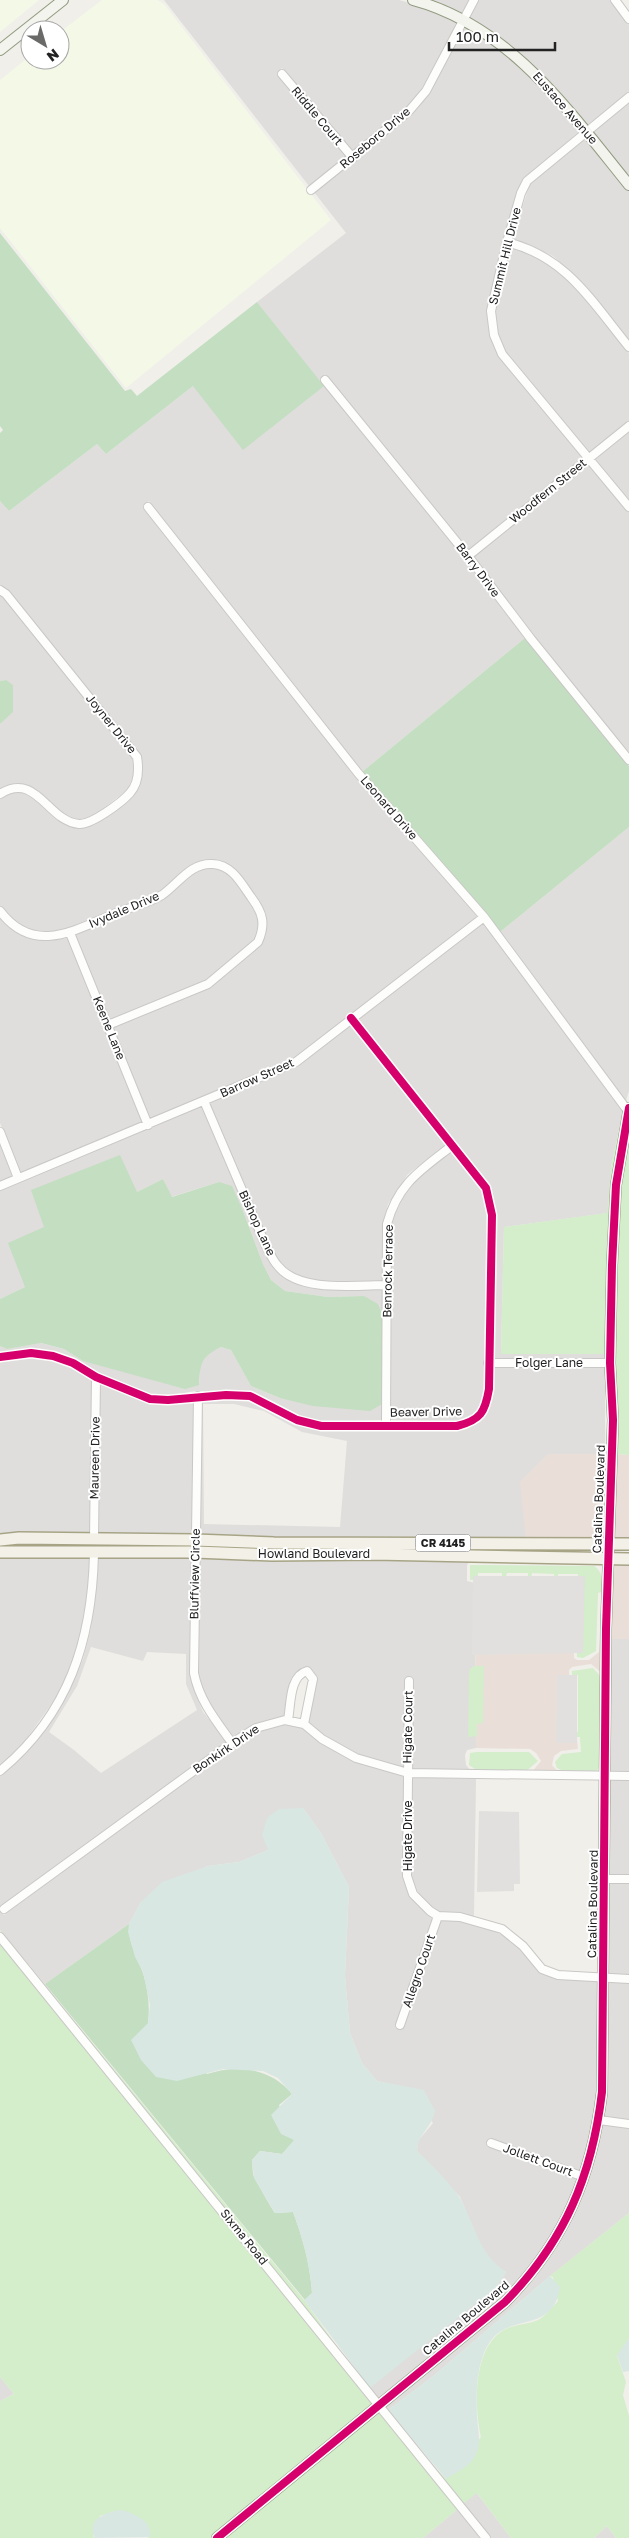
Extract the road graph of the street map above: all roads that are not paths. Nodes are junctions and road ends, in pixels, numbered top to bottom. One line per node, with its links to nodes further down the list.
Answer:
1 (63, 0): 7 (street)
2 (413, 0): 6 (street, Eustace Avenue)
3 (474, 0): 6 (street, Roseboro Drive)
4 (615, 0): 5 (street)
5 (629, 19)
6 (464, 20): 10 (street, Eustace Avenue); 11 (street, Roseboro Drive)
7 (0, 50)
8 (282, 74): 11 (street, Riddle Court)
9 (629, 97): 10 (street, Summit Hill Drive)
10 (586, 131): 12 (street, Eustace Avenue); 14 (street, Summit Hill Drive)
11 (353, 158): 13 (street, Roseboro Drive)
12 (629, 185)
13 (311, 190)
14 (506, 242): 15 (street); 18 (street, Summit Hill Drive)
15 (629, 347)
16 (325, 380): 21 (street, Barry Drive)
17 (629, 426): 18 (street, Woodfern Street)
18 (589, 458): 20 (street, Summit Hill Drive); 21 (street, Woodfern Street)
19 (148, 507): 26 (street, Leonard Drive)
20 (629, 507)
21 (468, 556): 23 (street, Barry Drive)
22 (0, 590): 24 (street, Joyner Drive)
23 (629, 760)
24 (0, 794)
25 (0, 912): 27 (street, Ivydale Drive)
26 (484, 917): 28 (street, Barrow Street); 31 (street, Leonard Drive)
27 (70, 933): 29 (street, Keene Lane); 29 (street, Ivydale Drive)
28 (351, 1018): 30 (street, Barrow Street); 34 (street, Beaver Drive)
29 (108, 1025): 32 (street, Keene Lane)
30 (204, 1101): 32 (street, Barrow Street); 37 (street, Bishop Lane)
31 (628, 1110): 40 (street, Catalina Boulevard)
32 (148, 1124): 35 (street, Barrow Street)
33 (0, 1132): 35 (street)
34 (453, 1145): 37 (street, Benrock Terrace); 39 (street, Beaver Drive)
35 (18, 1178): 36 (street, Barrow Street)
36 (0, 1186)
37 (388, 1285): 43 (street, Benrock Terrace)
38 (0, 1357): 41 (street, Beaver Drive)
39 (488, 1363): 40 (street, Folger Lane); 43 (street, Beaver Drive)
40 (610, 1363): 47 (street, Catalina Boulevard)
41 (96, 1377): 42 (street, Beaver Drive); 44 (street, Maureen Drive)
42 (198, 1396): 43 (street, Beaver Drive); 46 (street, Bluffview Circle)
43 (386, 1424)
44 (94, 1539): 45 (main road, Howland Boulevard / CR 4145); 46 (main road, Howland Boulevard / CR 4145)
45 (0, 1540)
46 (195, 1540): 47 (main road, Howland Boulevard / CR 4145); 50 (street, Bluffview Circle)
47 (609, 1543): 48 (main road, Howland Boulevard / CR 4145); 52 (street, Catalina Boulevard)
48 (629, 1544)
49 (0, 1552): 51 (main road, Howland Boulevard / CR 4145)
50 (195, 1552): 51 (main road, Howland Boulevard / CR 4145); 52 (main road, Howland Boulevard / CR 4145); 57 (street, Bluffview Circle)
51 (94, 1554): 58 (street)
52 (608, 1558): 53 (main road, Howland Boulevard / CR 4145); 60 (street, Catalina Boulevard)
53 (629, 1559)
54 (409, 1681): 59 (street, Higate Court)
55 (288, 1720): 56 (street, Bonkirk Drive); 56 (street); 57 (street, Bonkirk Drive)
56 (304, 1724): 59 (street, Bonkirk Drive)
57 (232, 1742): 64 (street, Bonkirk Drive)
58 (0, 1771)
59 (408, 1773): 60 (street, Bonkirk Drive); 65 (street, Higate Drive)
60 (606, 1776): 61 (street, Bonkirk Drive); 63 (street, Catalina Boulevard)
61 (629, 1776)
62 (629, 1878): 63 (street)
63 (605, 1879): 67 (street, Catalina Boulevard)
64 (4, 1909)
65 (438, 1916): 67 (street); 69 (street, Allegro Court)
66 (0, 1937): 74 (street, Sixma Road)
67 (604, 1978): 68 (street); 70 (street, Catalina Boulevard)
68 (629, 1979)
69 (400, 2026)
70 (599, 2120): 71 (street); 73 (street, Catalina Boulevard)
71 (629, 2124)
72 (491, 2143): 73 (street, Jollett Court)
73 (584, 2177): 74 (street, Catalina Boulevard)
74 (379, 2405): 75 (street, Catalina Boulevard); 76 (street, Sixma Road)
75 (217, 2538)
76 (486, 2538)

